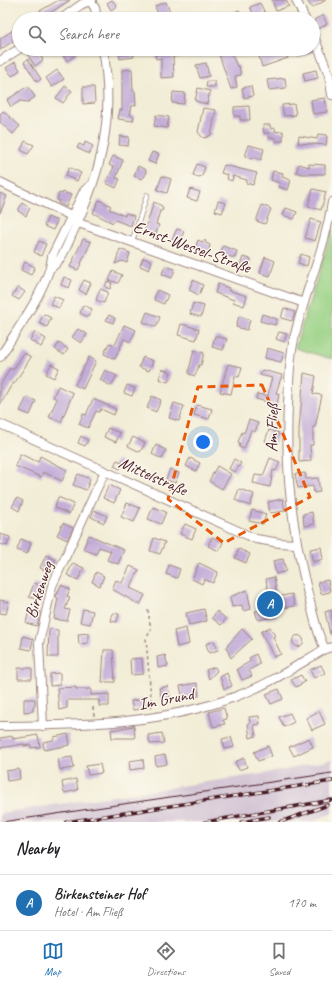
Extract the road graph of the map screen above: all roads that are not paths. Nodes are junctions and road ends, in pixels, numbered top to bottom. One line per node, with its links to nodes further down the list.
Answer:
1 (296, 0): 5 (street)
2 (91, 1): 3 (street); 4 (street)
3 (71, 12)
4 (96, 12)
5 (302, 12)
6 (320, 52): 10 (street)
7 (12, 53): 9 (street)
8 (104, 56): 12 (street)
9 (0, 61)
10 (332, 95)
11 (0, 182): 15 (street, Ernst-Wessel-Straße)
12 (92, 184): 15 (street); 16 (street)
13 (147, 195): 17 (lane)
14 (332, 202): 19 (street, Am Fließ)
15 (70, 218): 16 (street, Ernst-Wessel-Straße); 18 (street)
16 (78, 223): 17 (street, Ernst-Wessel-Straße); 18 (street)
17 (132, 242): 19 (street, Ernst-Wessel-Straße)
18 (51, 268): 20 (street)
19 (304, 303): 23 (street, Am Fließ)
20 (0, 357)
21 (0, 424): 22 (street, Mittelstraße)
22 (105, 471): 23 (street, Mittelstraße); 26 (street, Birkenweg)
23 (296, 544): 24 (street, Am Fließ)
24 (328, 648): 26 (street, Im Grund)
25 (0, 726): 26 (street, Im Grund)
26 (43, 726)

